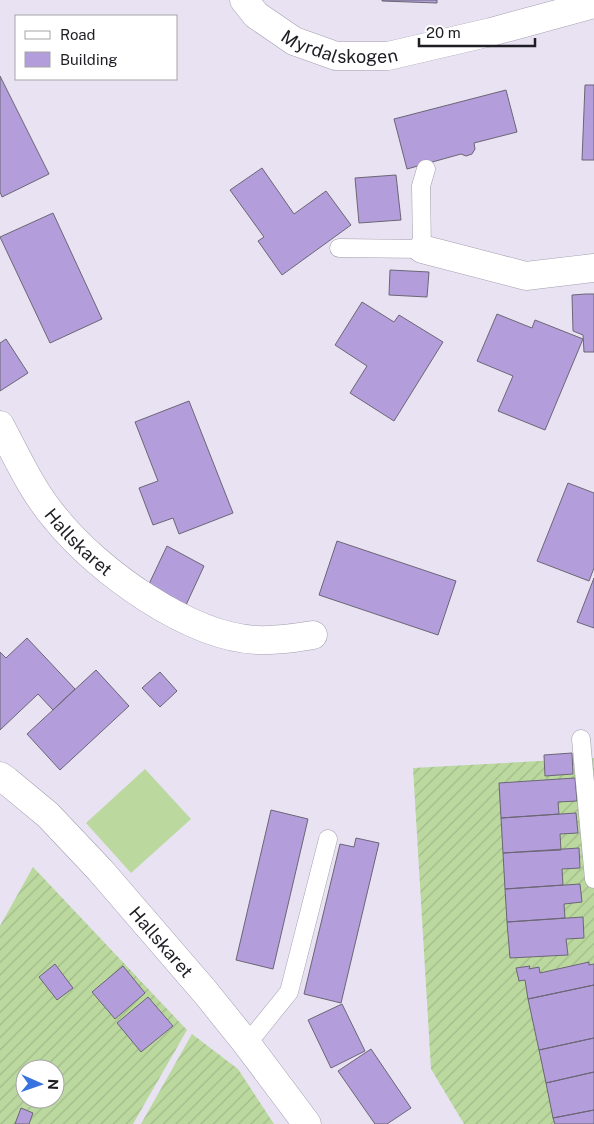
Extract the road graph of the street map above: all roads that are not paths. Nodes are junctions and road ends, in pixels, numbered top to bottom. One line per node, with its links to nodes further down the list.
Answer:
1 (244, 0): 2 (street, Myrdalskogen)
2 (594, 4)
3 (426, 169): 5 (lane)
4 (339, 248): 5 (lane)
5 (422, 250): 6 (street)
6 (594, 268)
7 (0, 424): 8 (street, Hallskaret)
8 (314, 635)
9 (581, 739): 12 (lane)
10 (0, 776): 13 (street, Hallskaret)
11 (328, 839): 13 (lane)
12 (594, 879)
13 (247, 1044): 14 (street, Hallskaret)
14 (307, 1124)

